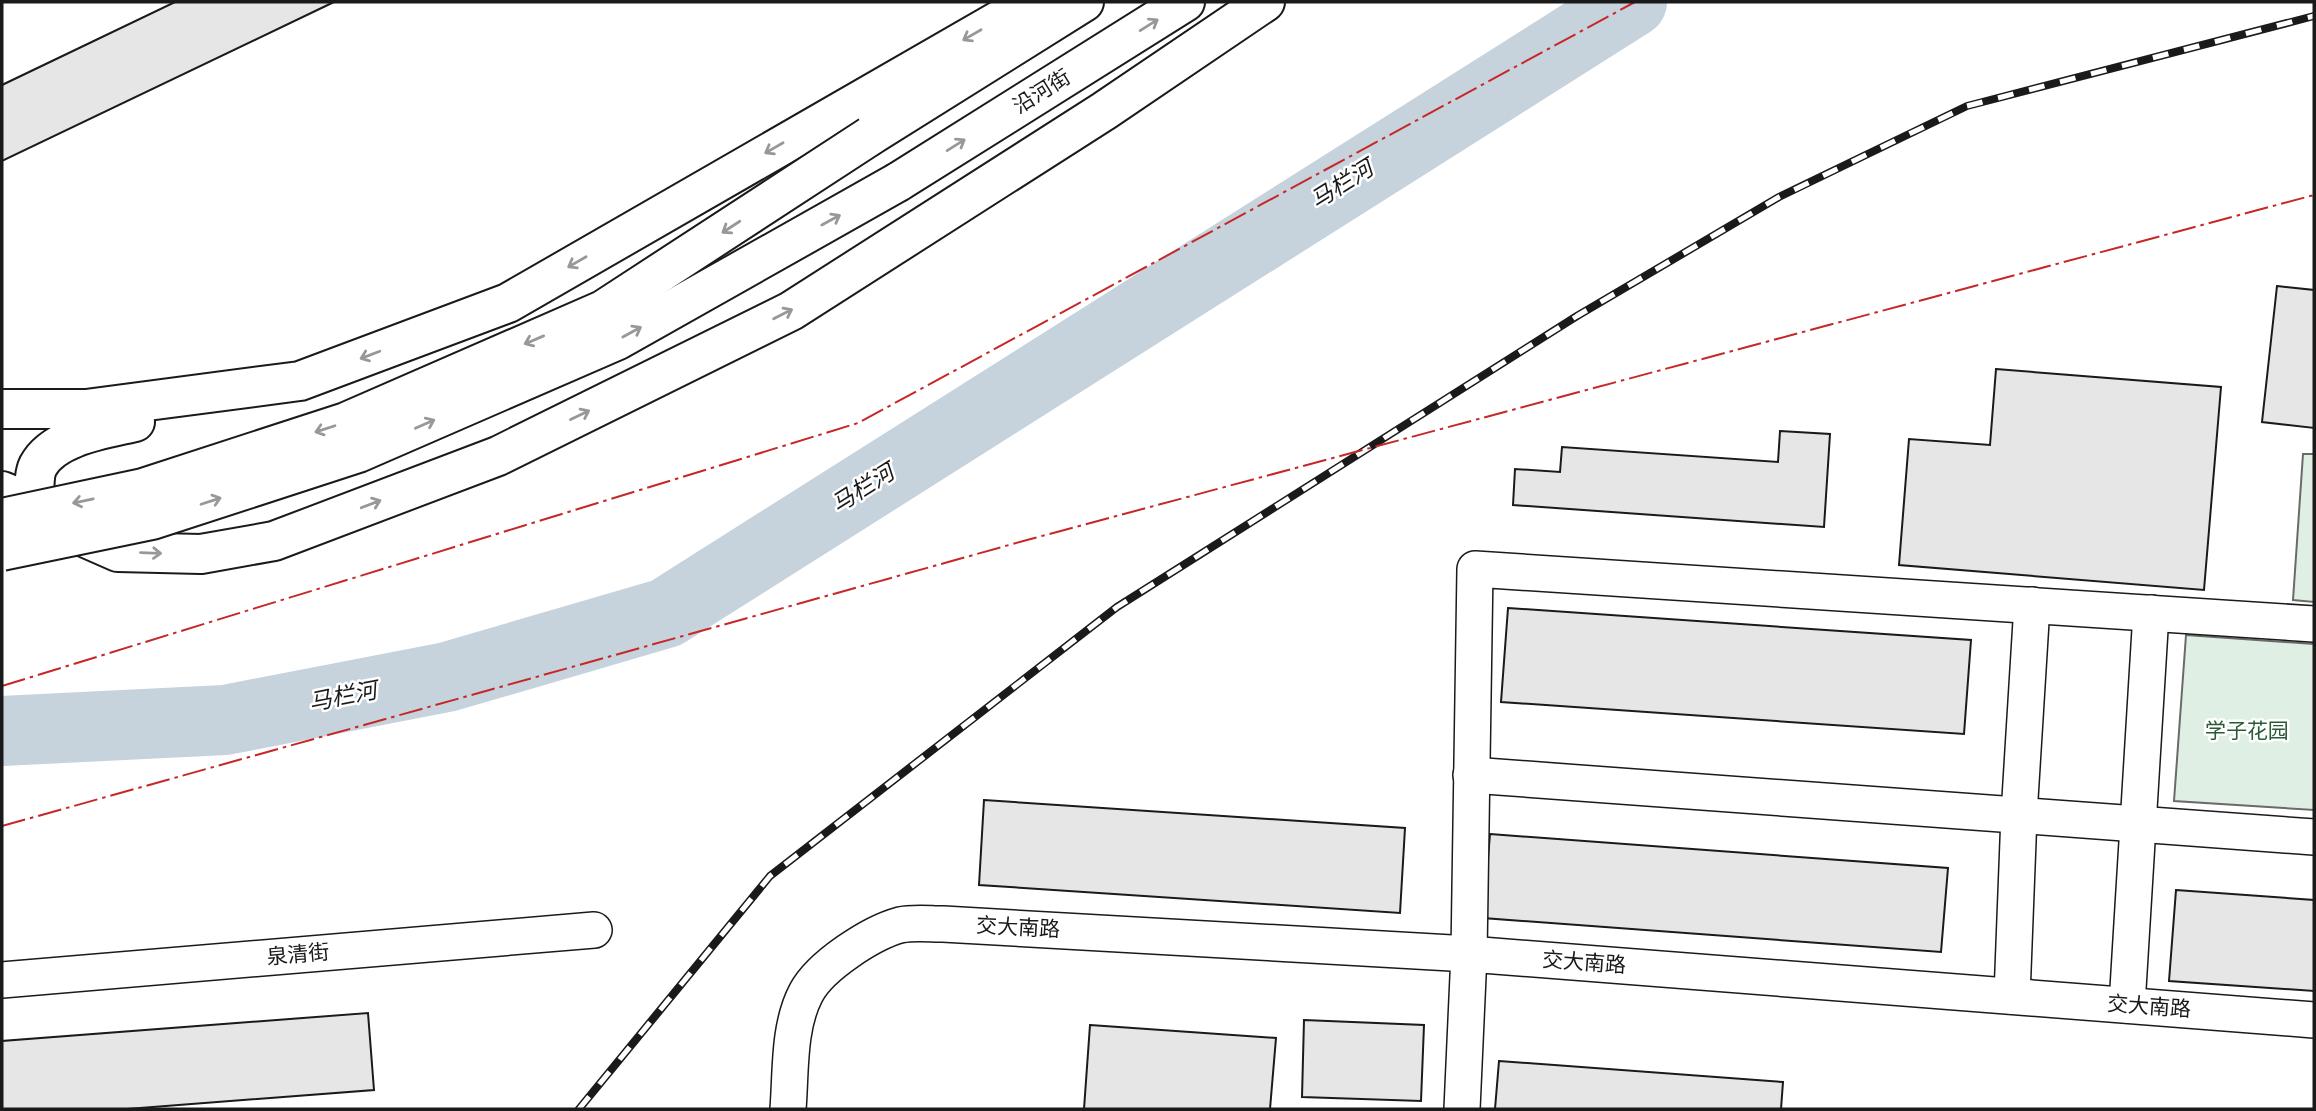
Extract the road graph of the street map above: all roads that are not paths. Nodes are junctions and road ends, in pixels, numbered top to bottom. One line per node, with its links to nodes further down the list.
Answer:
1 (1031, 2): 5 (highway, one-way to 5)
2 (1084, 2): 7 (highway, one-way to 7, bridge)
3 (1185, 2): 8 (highway, 沿河街, one-way to 3, bridge)
4 (1265, 2): 7 (highway, one-way to 4)
5 (300, 381): 6 (highway); 7 (highway)
6 (2, 409)
7 (13, 504)
8 (2, 551)
9 (2032, 605): 10 (street); 12 (street); 13 (street)
10 (2151, 613): 11 (street); 14 (street)
11 (2314, 624)
12 (1471, 775): 13 (street); 17 (street)
13 (2019, 815): 14 (street); 19 (street)
14 (2136, 824): 15 (street); 20 (street)
15 (2314, 837)
16 (594, 930): 18 (street, 泉清街)
17 (1469, 954): 19 (street, 交大南路); 22 (street, 交大南路); 23 (street)
18 (2, 980)
19 (2012, 996): 20 (street, 交大南路)
20 (2126, 1005): 21 (street, 交大南路)
21 (2314, 1020)
22 (788, 1109)
23 (1462, 1109)

